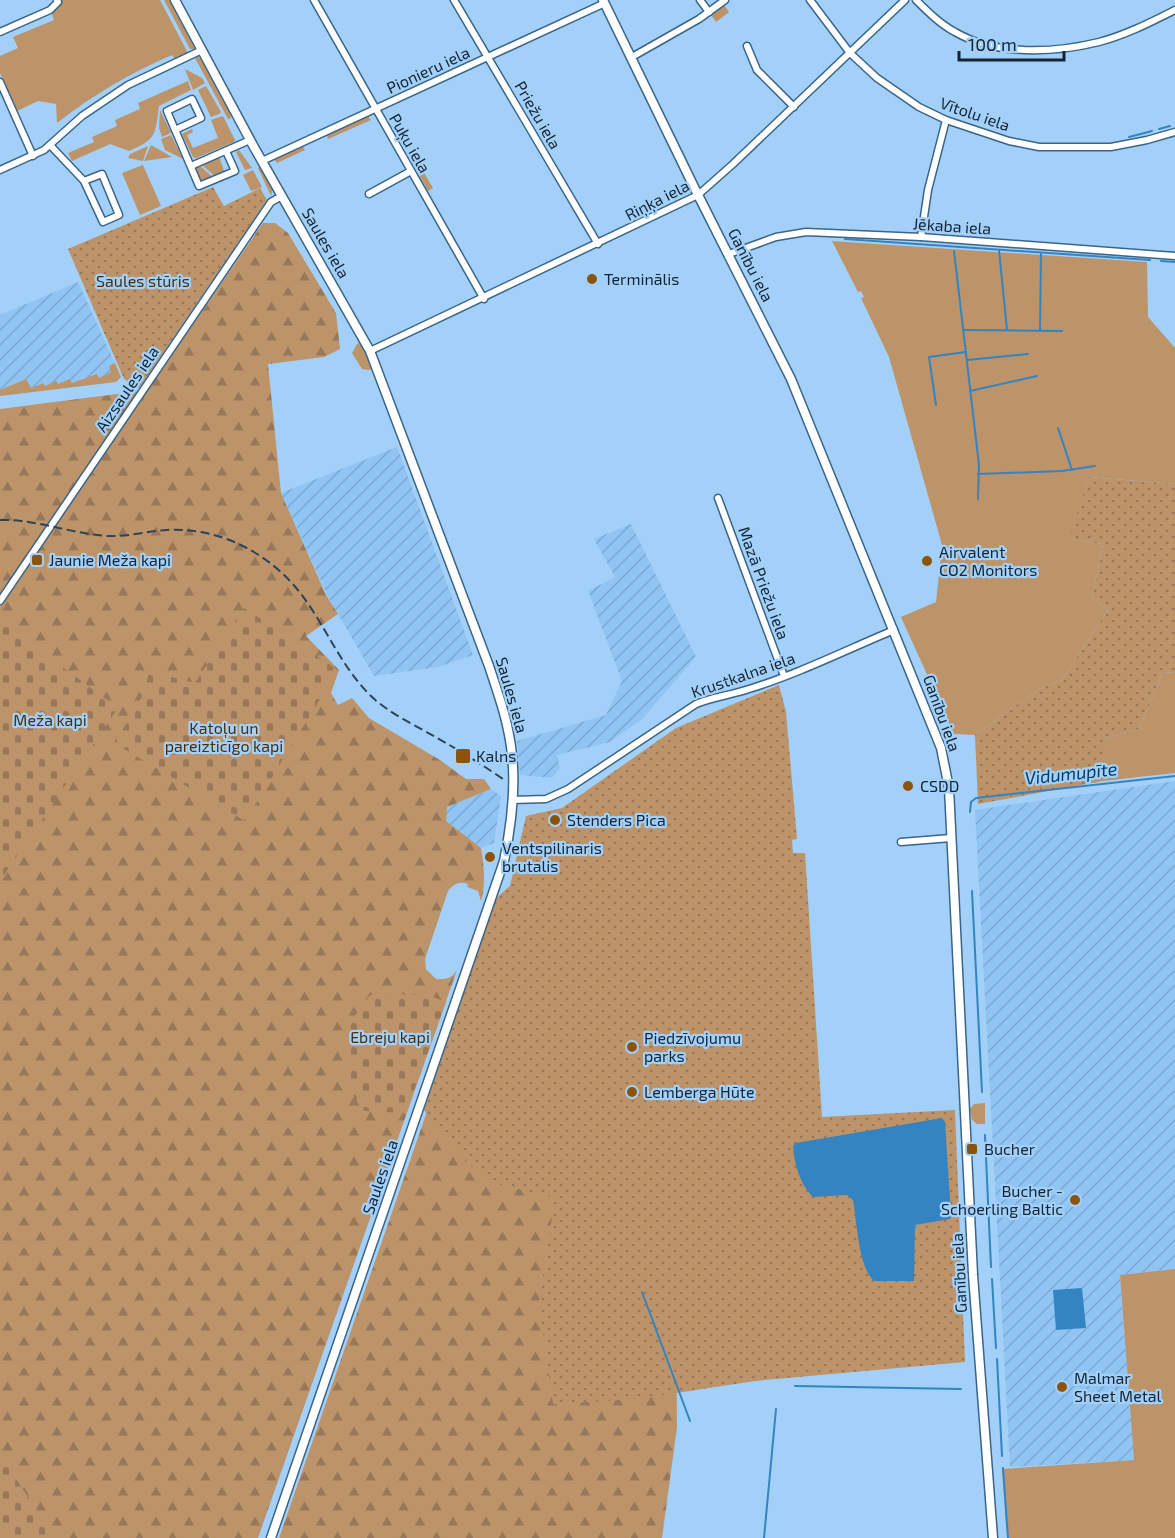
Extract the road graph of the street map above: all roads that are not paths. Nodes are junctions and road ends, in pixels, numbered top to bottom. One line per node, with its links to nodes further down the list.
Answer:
1 (57, 0): 13 (street)
2 (175, 0): 15 (street, Saules iela)
3 (314, 0): 21 (street, Puķu iela)
4 (454, 0): 18 (street, Priežu iela)
5 (700, 0): 12 (street)
6 (725, 0): 12 (street)
7 (810, 0): 16 (street, Vītolu iela)
8 (905, 0): 16 (street, Riņķa iela)
9 (916, 0): 11 (street)
10 (604, 1): 17 (street, Ganību iela); 18 (street, Pionieru iela)
11 (1175, 10)
12 (709, 12): 17 (street)
13 (0, 32)
14 (747, 46): 20 (street)
15 (202, 50): 25 (street, Saules iela); 26 (street)
16 (850, 53): 20 (street, Riņķa iela); 22 (street, Vītolu iela)
17 (632, 57): 35 (street, Ganību iela)
18 (488, 58): 21 (street, Pionieru iela); 38 (street, Priežu iela)
19 (0, 82): 28 (street)
20 (794, 107): 35 (street, Riņķa iela)
21 (376, 110): 29 (street, Pionieru iela); 32 (street, Puķu iela)
22 (946, 120): 24 (street, Vītolu iela); 37 (street)
23 (175, 130): 23 (street); 30 (street)
24 (1175, 132)
25 (250, 140): 27 (street); 29 (street, Saules iela)
26 (50, 145): 28 (street); 33 (street)
27 (226, 151): 30 (street); 30 (street)
28 (33, 156): 31 (street)
29 (262, 161): 36 (street, Saules iela)
30 (191, 166)
31 (0, 170)
32 (411, 171): 34 (street); 41 (street, Puķu iela)
33 (84, 181): 33 (street)
34 (369, 194)
35 (698, 195): 38 (street, Riņķa iela); 39 (street, Ganību iela)
36 (282, 196): 42 (street, Saules iela); 44 (street, Aizsaules iela)
37 (921, 237): 39 (street, Jēkaba iela); 40 (street, Jēkaba iela)
38 (598, 244): 41 (street, Riņķa iela)
39 (729, 254): 45 (street, Ganību iela)
40 (1175, 256)
41 (484, 299): 42 (street, Riņķa iela)
42 (370, 351): 47 (street, Saules iela)
43 (718, 498): 46 (street, Mazā Priežu iela)
44 (0, 601)
45 (894, 630): 46 (street, Krustkalna iela); 48 (street, Ganību iela)
46 (784, 676): 47 (street, Krustkalna iela)
47 (512, 800): 50 (street, Saules iela)
48 (951, 838): 49 (street); 51 (street, Ganību iela)
49 (901, 842)
50 (272, 1538)
51 (993, 1538)

